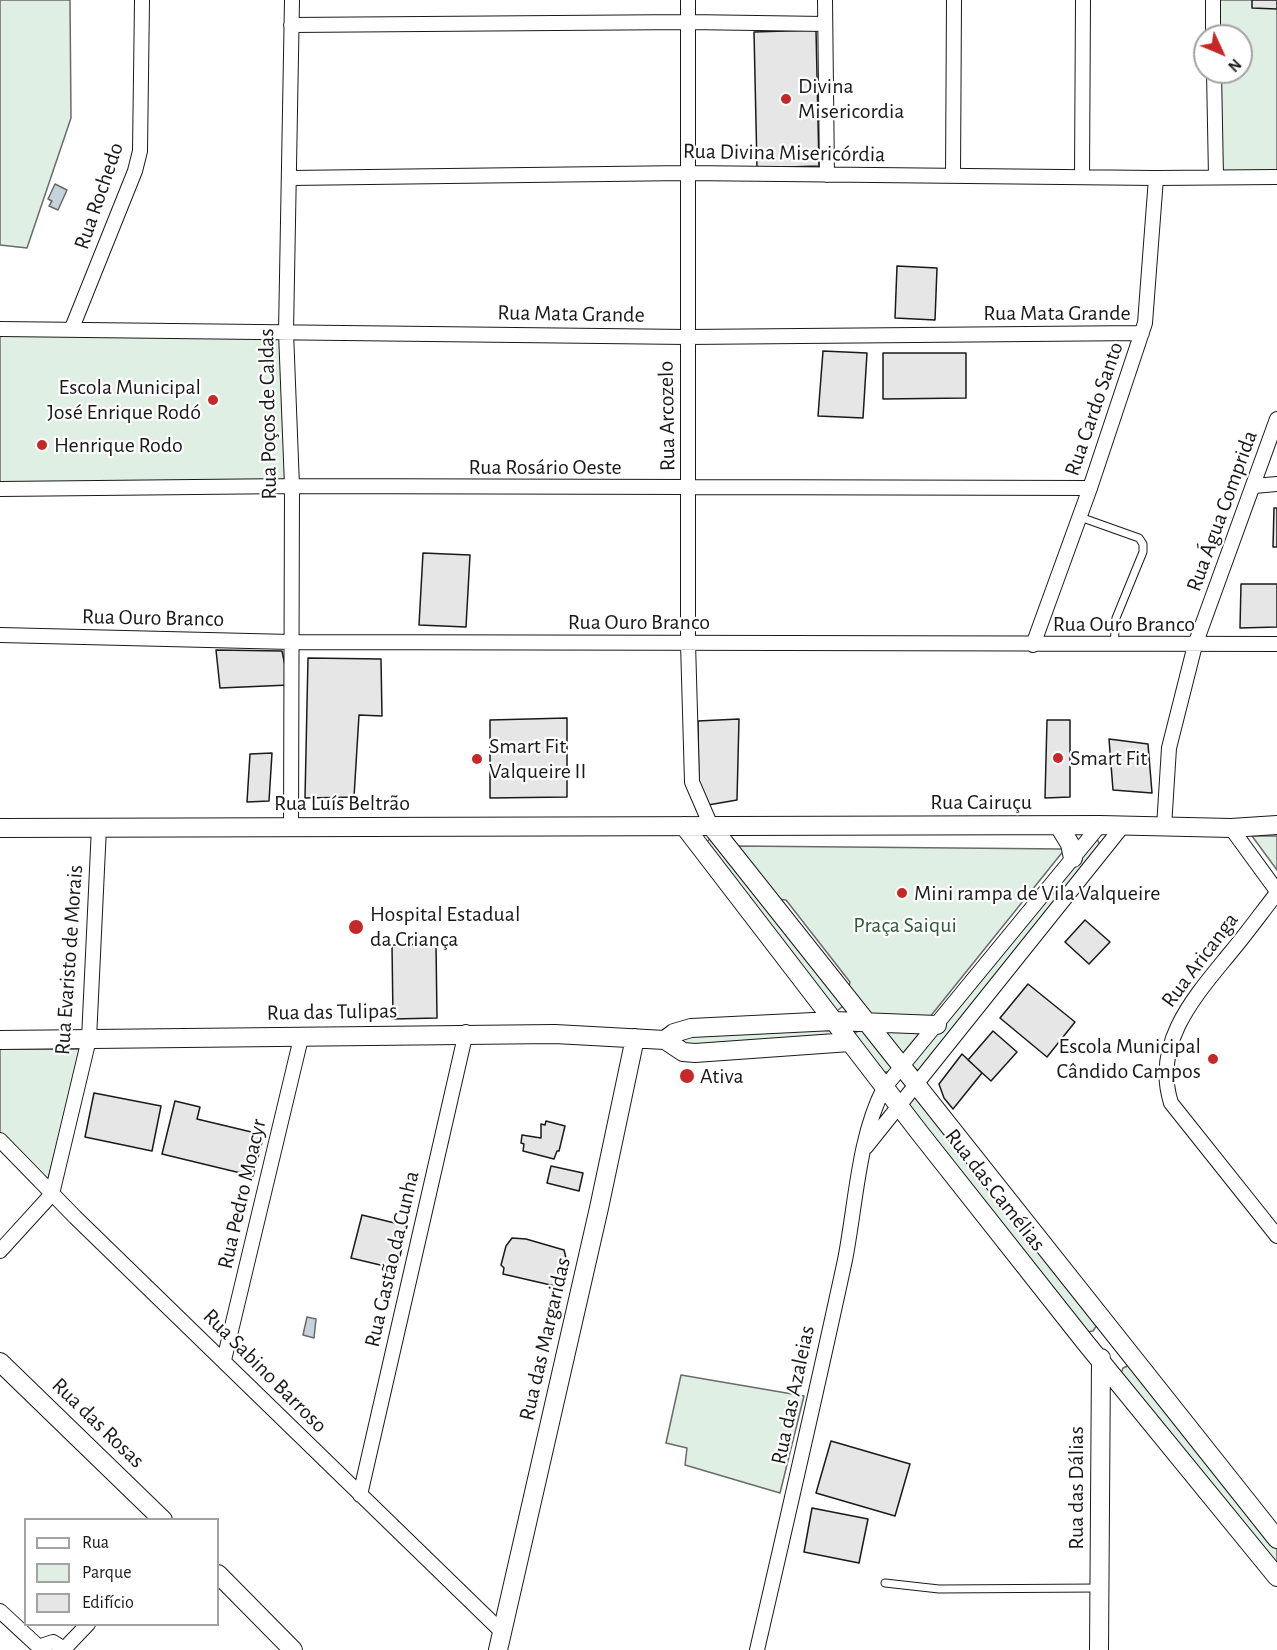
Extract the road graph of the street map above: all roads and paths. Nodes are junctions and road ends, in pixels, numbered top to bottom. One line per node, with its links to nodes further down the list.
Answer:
1 (142, 0): 21 (street, Rua Rochedo)
2 (292, 0): 11 (street, Rua Poços de Caldas)
3 (688, 0): 8 (street, Rua Arcozelo)
4 (825, 0): 9 (street)
5 (954, 0): 15 (street)
6 (1083, 0): 16 (street)
7 (1212, 0): 10 (street)
8 (688, 21): 9 (street); 11 (street); 13 (street, Rua Arcozelo)
9 (825, 24): 14 (street)
10 (1213, 24)
11 (291, 25): 19 (street, Rua Poços de Caldas)
12 (1214, 84): 17 (street)
13 (686, 173): 14 (street, Rua Divina Misericórdia); 19 (street, Rua Divina Misericórdia); 25 (street, Rua Arcozelo)
14 (827, 175): 15 (street, Rua Divina Misericórdia)
15 (953, 176): 16 (street, Rua Divina Misericórdia)
16 (1082, 176): 20 (street, Rua Divina Misericórdia)
17 (1216, 177): 18 (street, Rua Divina Misericórdia); 20 (street, Rua Divina Misericórdia)
18 (1277, 177)
19 (290, 178): 23 (street, Rua Poços de Caldas)
20 (1156, 178): 24 (street, Rua Cardo Santo)
21 (72, 328): 22 (street, Rua Mata Grande); 23 (street, Rua Mata Grande)
22 (0, 329)
23 (286, 332): 25 (street, Rua Mata Grande); 28 (street, Rua Poços de Caldas)
24 (1142, 333): 25 (street, Rua Mata Grande); 31 (street, Rua Cardo Santo)
25 (687, 337): 29 (street, Rua Arcozelo)
26 (1277, 420): 30 (street, Rua Água Comprida)
27 (1277, 484): 30 (street)
28 (292, 486): 29 (street, Rua Rosário Oeste); 32 (street, Rua Rosário Oeste); 35 (street, Rua Poços de Caldas)
29 (690, 486): 31 (street, Rua Rosário Oeste); 36 (street, Rua Arcozelo)
30 (1254, 486): 40 (street, Rua Água Comprida)
31 (1090, 488): 33 (street, Rua Cardo Santo)
32 (0, 489)
33 (1080, 517): 38 (street, Rua Cardo Santo); 39 (lane)
34 (0, 635): 35 (street, Rua Ouro Branco)
35 (291, 642): 36 (street, Rua Ouro Branco); 48 (street, Rua Poços de Caldas)
36 (688, 643): 38 (street, Rua Ouro Branco); 44 (street, Rua Arcozelo)
37 (1277, 644): 40 (street, Rua Ouro Branco)
38 (1033, 645): 39 (street, Rua Ouro Branco)
39 (1114, 645): 40 (street, Rua Ouro Branco)
40 (1195, 645): 49 (street, Rua Água Comprida)
41 (1100, 825): 45 (street, Rua Cairuçu); 46 (street, Rua Cairuçu); 52 (street)
42 (1277, 825): 51 (street, Rua Cairuçu)
43 (684, 826): 44 (street, Rua Cairuçu); 48 (street, Rua Luís Beltrão); 56 (street, Rua das Camélias)
44 (711, 826): 45 (street, Rua Cairuçu); 57 (street, Rua das Camélias)
45 (1059, 826): 52 (street)
46 (1122, 826): 49 (street, Rua Cairuçu); 55 (street)
47 (99, 827): 48 (street, Rua Luís Beltrão); 50 (street, Rua Luís Beltrão); 62 (street, Rua Evaristo de Morais)
48 (291, 827)
49 (1164, 827): 51 (street, Rua Cairuçu)
50 (0, 828)
51 (1231, 828): 53 (street, Rua Aricanga)
52 (1073, 858): 54 (street)
53 (1277, 892): 73 (street, Rua Aricanga)
54 (1000, 948): 55 (street); 58 (street)
55 (1016, 960): 67 (street)
56 (834, 1021): 57 (street, Rua das Tulipas); 64 (street, Rua das Tulipas); 65 (street, Rua das Camélias)
57 (867, 1022): 58 (street, Rua das Tulipas); 66 (street, Rua das Camélias)
58 (937, 1025): 66 (street)
59 (465, 1032): 60 (street, Rua das Tulipas); 61 (street, Rua das Tulipas); 79 (street, Rua Gastão da Cunha)
60 (301, 1038): 62 (street, Rua das Tulipas); 76 (street, Rua Pedro Moacyr)
61 (635, 1038): 64 (street, Rua das Tulipas); 88 (street, Rua das Margaridas)
62 (89, 1039): 63 (street, Rua das Tulipas); 72 (street, Rua Evaristo de Morais)
63 (0, 1040)
64 (665, 1040): 65 (street, Rua das Tulipas)
65 (850, 1042): 68 (street, Rua das Camélias)
66 (901, 1067): 67 (street, Rua das Camélias); 68 (street)
67 (915, 1084): 69 (street); 75 (street, Rua das Camélias)
68 (884, 1088): 69 (street, Rua das Camélias); 71 (street, Rua das Azaleias)
69 (898, 1106): 71 (street, Rua das Azaleias); 77 (street, Rua das Camélias)
70 (0, 1140): 72 (street, Rua Sabino Barroso)
71 (865, 1149): 93 (street, Rua das Azaleias)
72 (52, 1194): 74 (street, Rua Evaristo de Morais); 76 (street, Rua Sabino Barroso)
73 (1277, 1236)
74 (0, 1251)
75 (1106, 1326): 77 (street, Rua das Dálias); 81 (street, Rua das Camélias)
76 (224, 1360): 79 (street, Rua Sabino Barroso)
77 (1100, 1360): 83 (street, Rua das Camélias); 85 (street, Rua das Dálias)
78 (0, 1362): 80 (street, Rua das Rosas)
79 (360, 1495): 88 (street, Rua Sabino Barroso)
80 (161, 1518)
81 (1277, 1539)
82 (219, 1575): 91 (street)
83 (1277, 1576)
84 (885, 1583): 85 (lane)
85 (1099, 1588): 94 (street, Rua das Dálias)
86 (0, 1611): 89 (street)
87 (86, 1626): 90 (street)
88 (502, 1632): 92 (street, Rua das Margaridas)
89 (40, 1649): 90 (street)
90 (66, 1649)
91 (293, 1650)
92 (498, 1650)
93 (757, 1650)
94 (1099, 1650)

